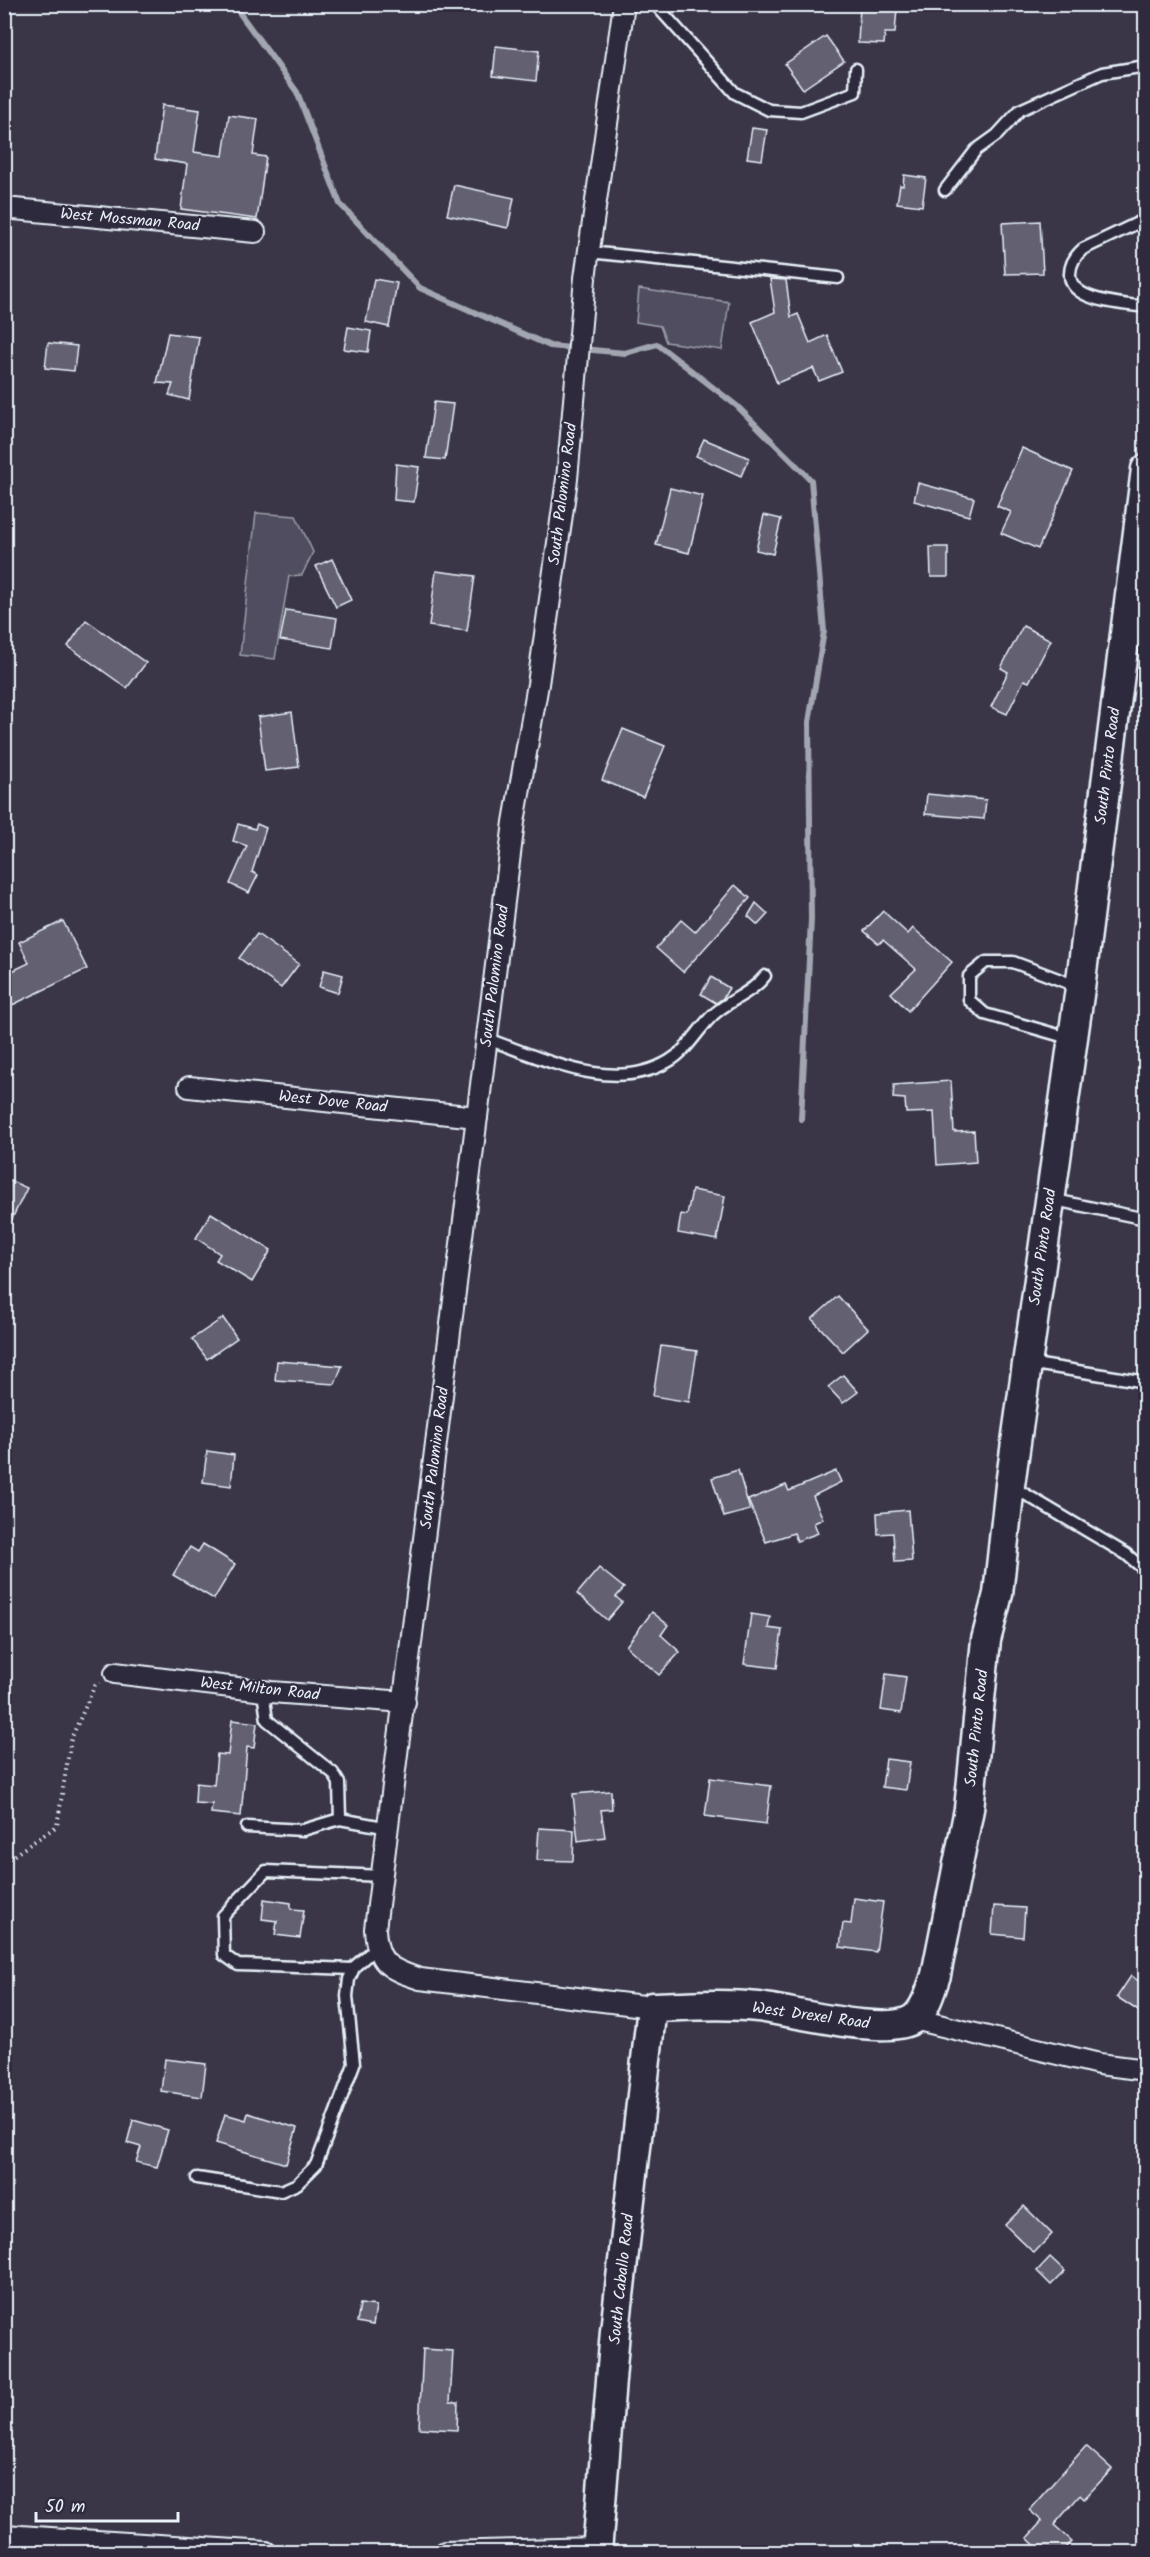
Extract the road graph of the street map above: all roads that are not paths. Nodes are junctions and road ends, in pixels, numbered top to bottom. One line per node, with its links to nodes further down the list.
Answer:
1 (624, 4): 9 (street, South Palomino Road)
2 (655, 4): 4 (lane)
3 (1146, 66): 5 (lane)
4 (856, 69)
5 (945, 190)
6 (4, 208): 8 (street, West Mossman Road)
7 (1146, 219): 11 (lane)
8 (255, 232)
9 (589, 252): 10 (lane); 15 (street, South Palomino Road)
10 (838, 278)
11 (1146, 307)
12 (1146, 469): 14 (street, South Pinto Road)
13 (765, 976): 15 (lane)
14 (1080, 988): 16 (street, South Pinto Road); 16 (lane)
15 (487, 1038): 18 (street, South Palomino Road)
16 (1072, 1039): 19 (street, South Pinto Road)
17 (189, 1087): 18 (street, West Dove Road)
18 (477, 1117): 27 (street, South Palomino Road)
19 (1050, 1199): 20 (lane); 21 (street, South Pinto Road)
20 (1146, 1219)
21 (1028, 1363): 22 (lane); 23 (street, South Pinto Road)
22 (1146, 1382)
23 (1010, 1485): 24 (lane); 35 (street, South Pinto Road)
24 (1146, 1571)
25 (116, 1672): 26 (street, West Milton Road)
26 (271, 1692): 27 (street, West Milton Road); 28 (lane)
27 (405, 1702): 30 (street, South Palomino Road)
28 (340, 1819): 29 (lane); 30 (lane)
29 (247, 1827)
30 (389, 1828): 31 (street, South Palomino Road)
31 (383, 1876): 32 (street, South Palomino Road); 33 (lane)
32 (376, 1948): 33 (lane); 34 (street, West Drexel Road)
33 (353, 1969): 37 (lane)
34 (652, 2007): 35 (street, West Drexel Road); 39 (street, South Caballo Road)
35 (914, 2019): 36 (street, West Drexel Road)
36 (1146, 2070)
37 (198, 2178)
38 (4, 2535): 40 (street)
39 (597, 2550): 41 (street)
40 (266, 2553)
41 (445, 2553)

